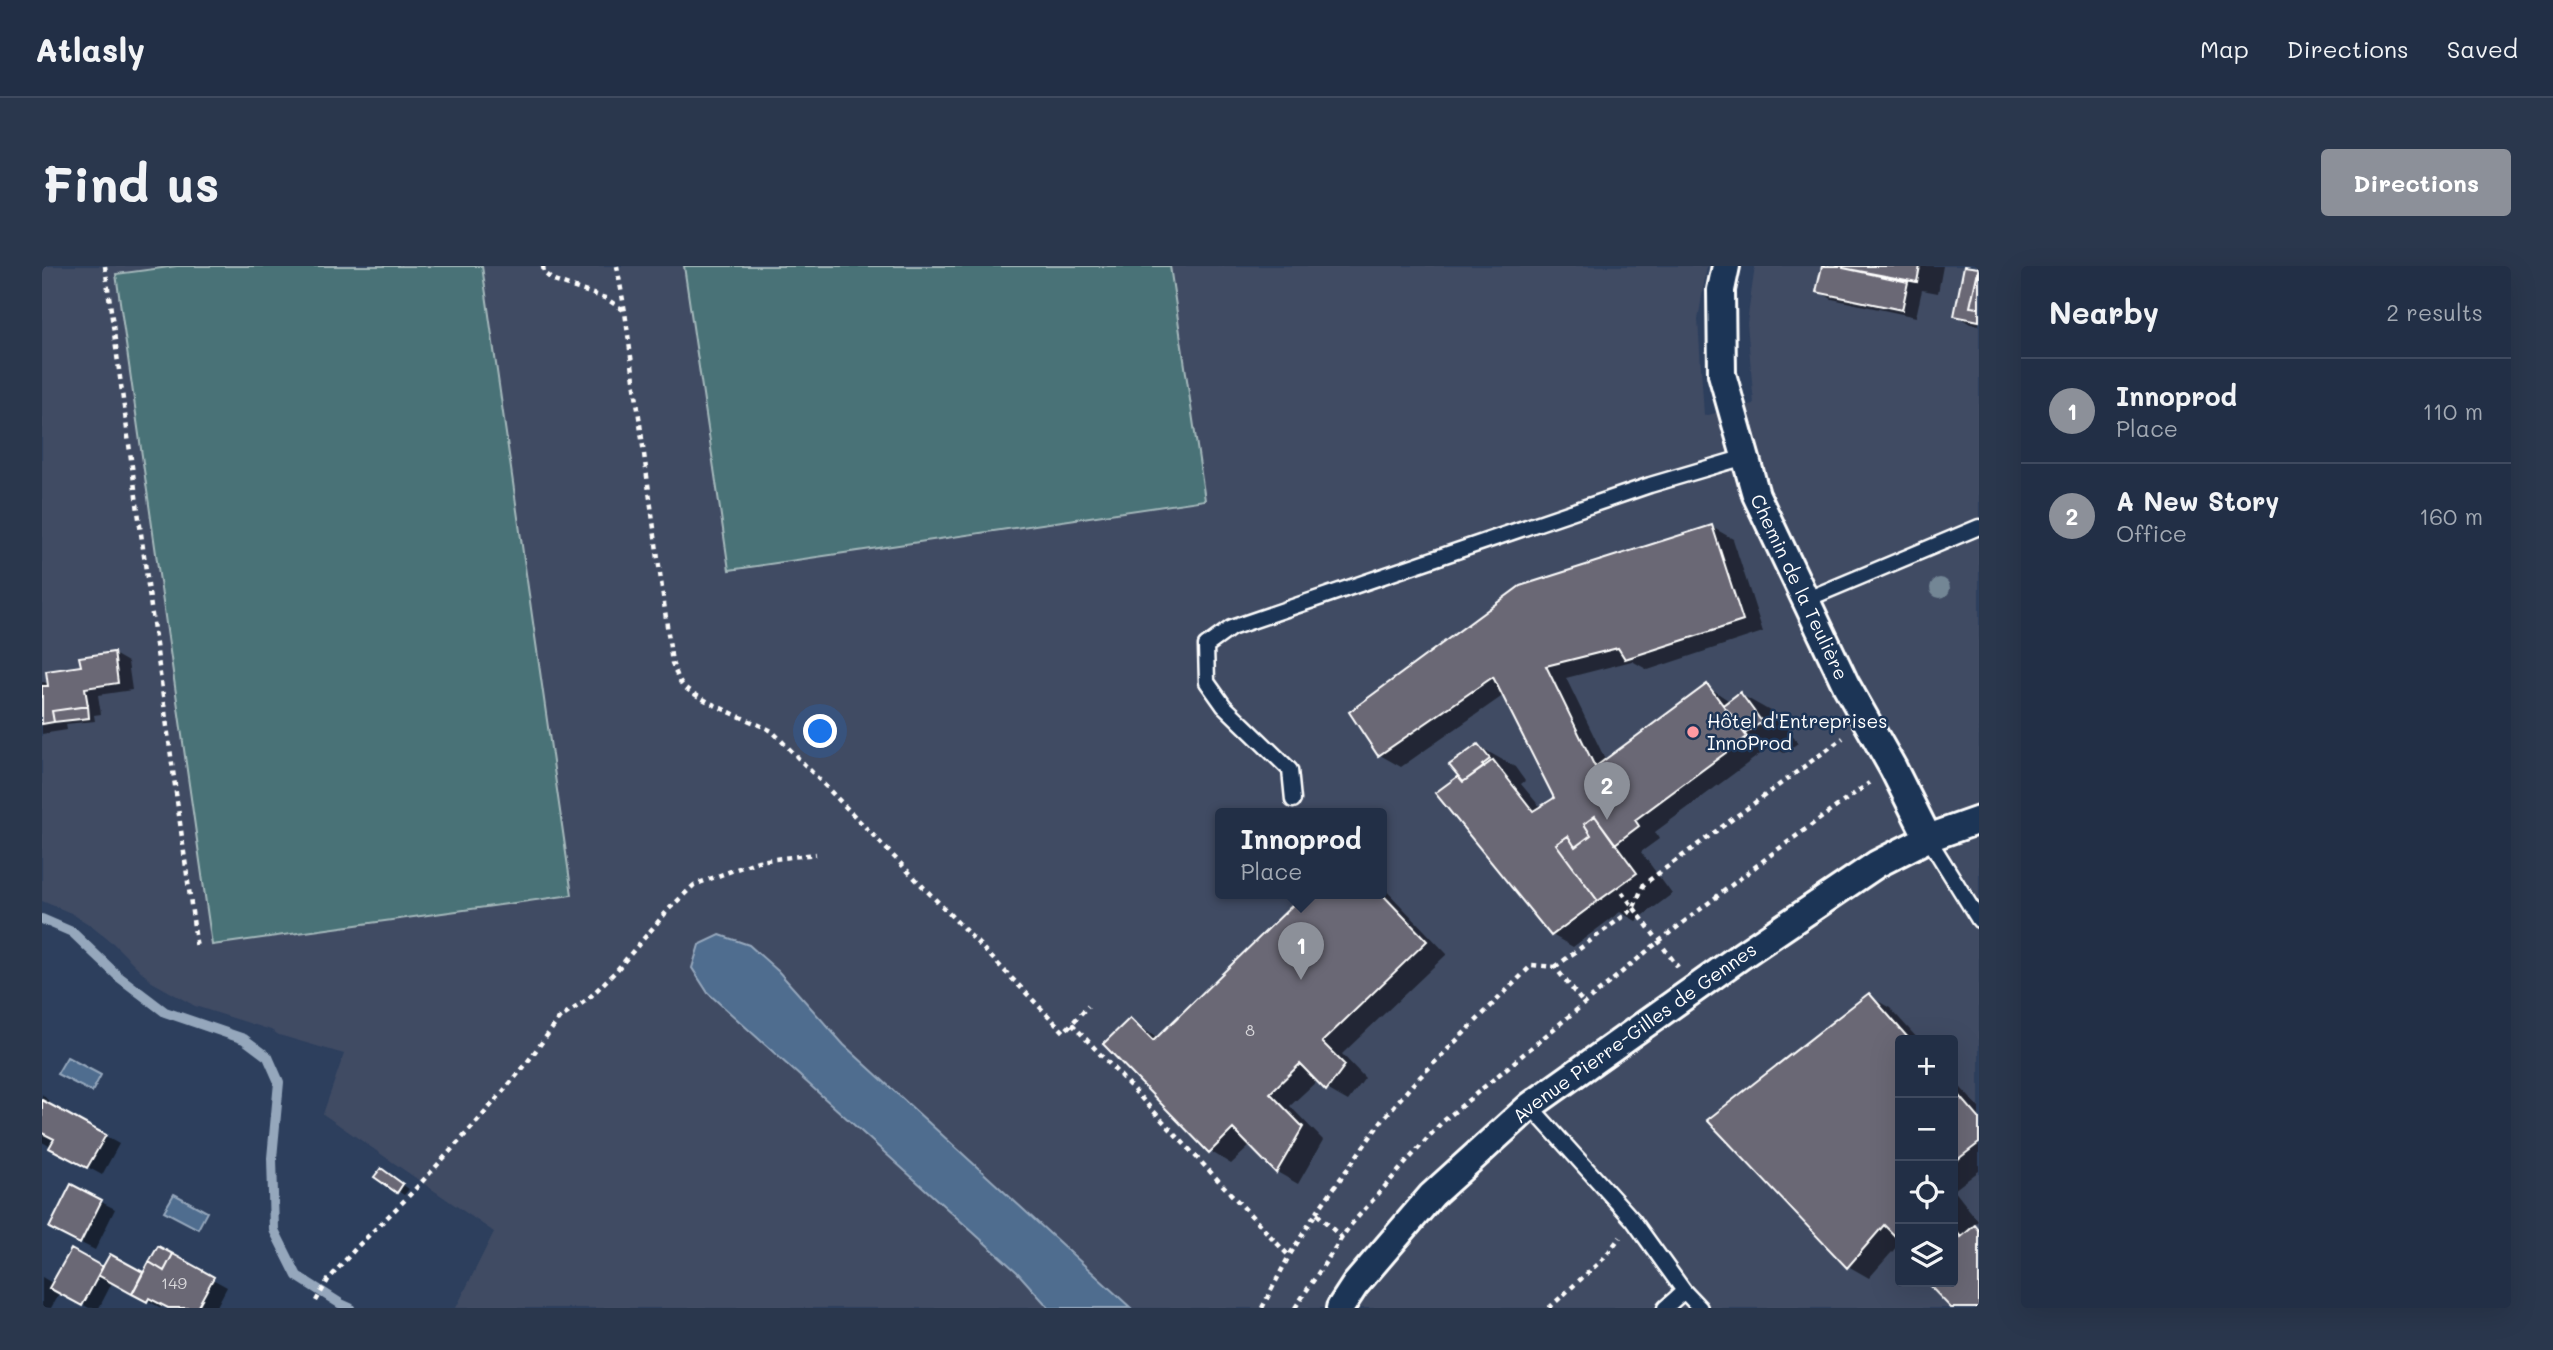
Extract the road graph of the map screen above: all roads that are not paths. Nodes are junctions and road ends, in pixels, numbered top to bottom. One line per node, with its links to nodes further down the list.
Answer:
1 (1726, 266): 2 (street, Chemin de la Teulière)
2 (1745, 457): 4 (street, Chemin de la Teulière); 5 (lane)
3 (1979, 527): 4 (lane)
4 (1805, 600): 7 (street, Chemin de la Teulière)
5 (1293, 800)
6 (1979, 820): 7 (street, Avenue Pierre-Gilles de Gennes)
7 (1928, 838): 8 (lane, Chemin de la Teulière); 9 (street, Avenue Pierre-Gilles de Gennes)
8 (1979, 920)
9 (1530, 1106): 10 (lane); 11 (street, Avenue Pierre-Gilles de Gennes)
10 (1684, 1291): 12 (lane); 13 (lane)
11 (1340, 1308)
12 (1665, 1308)
13 (1700, 1308)

